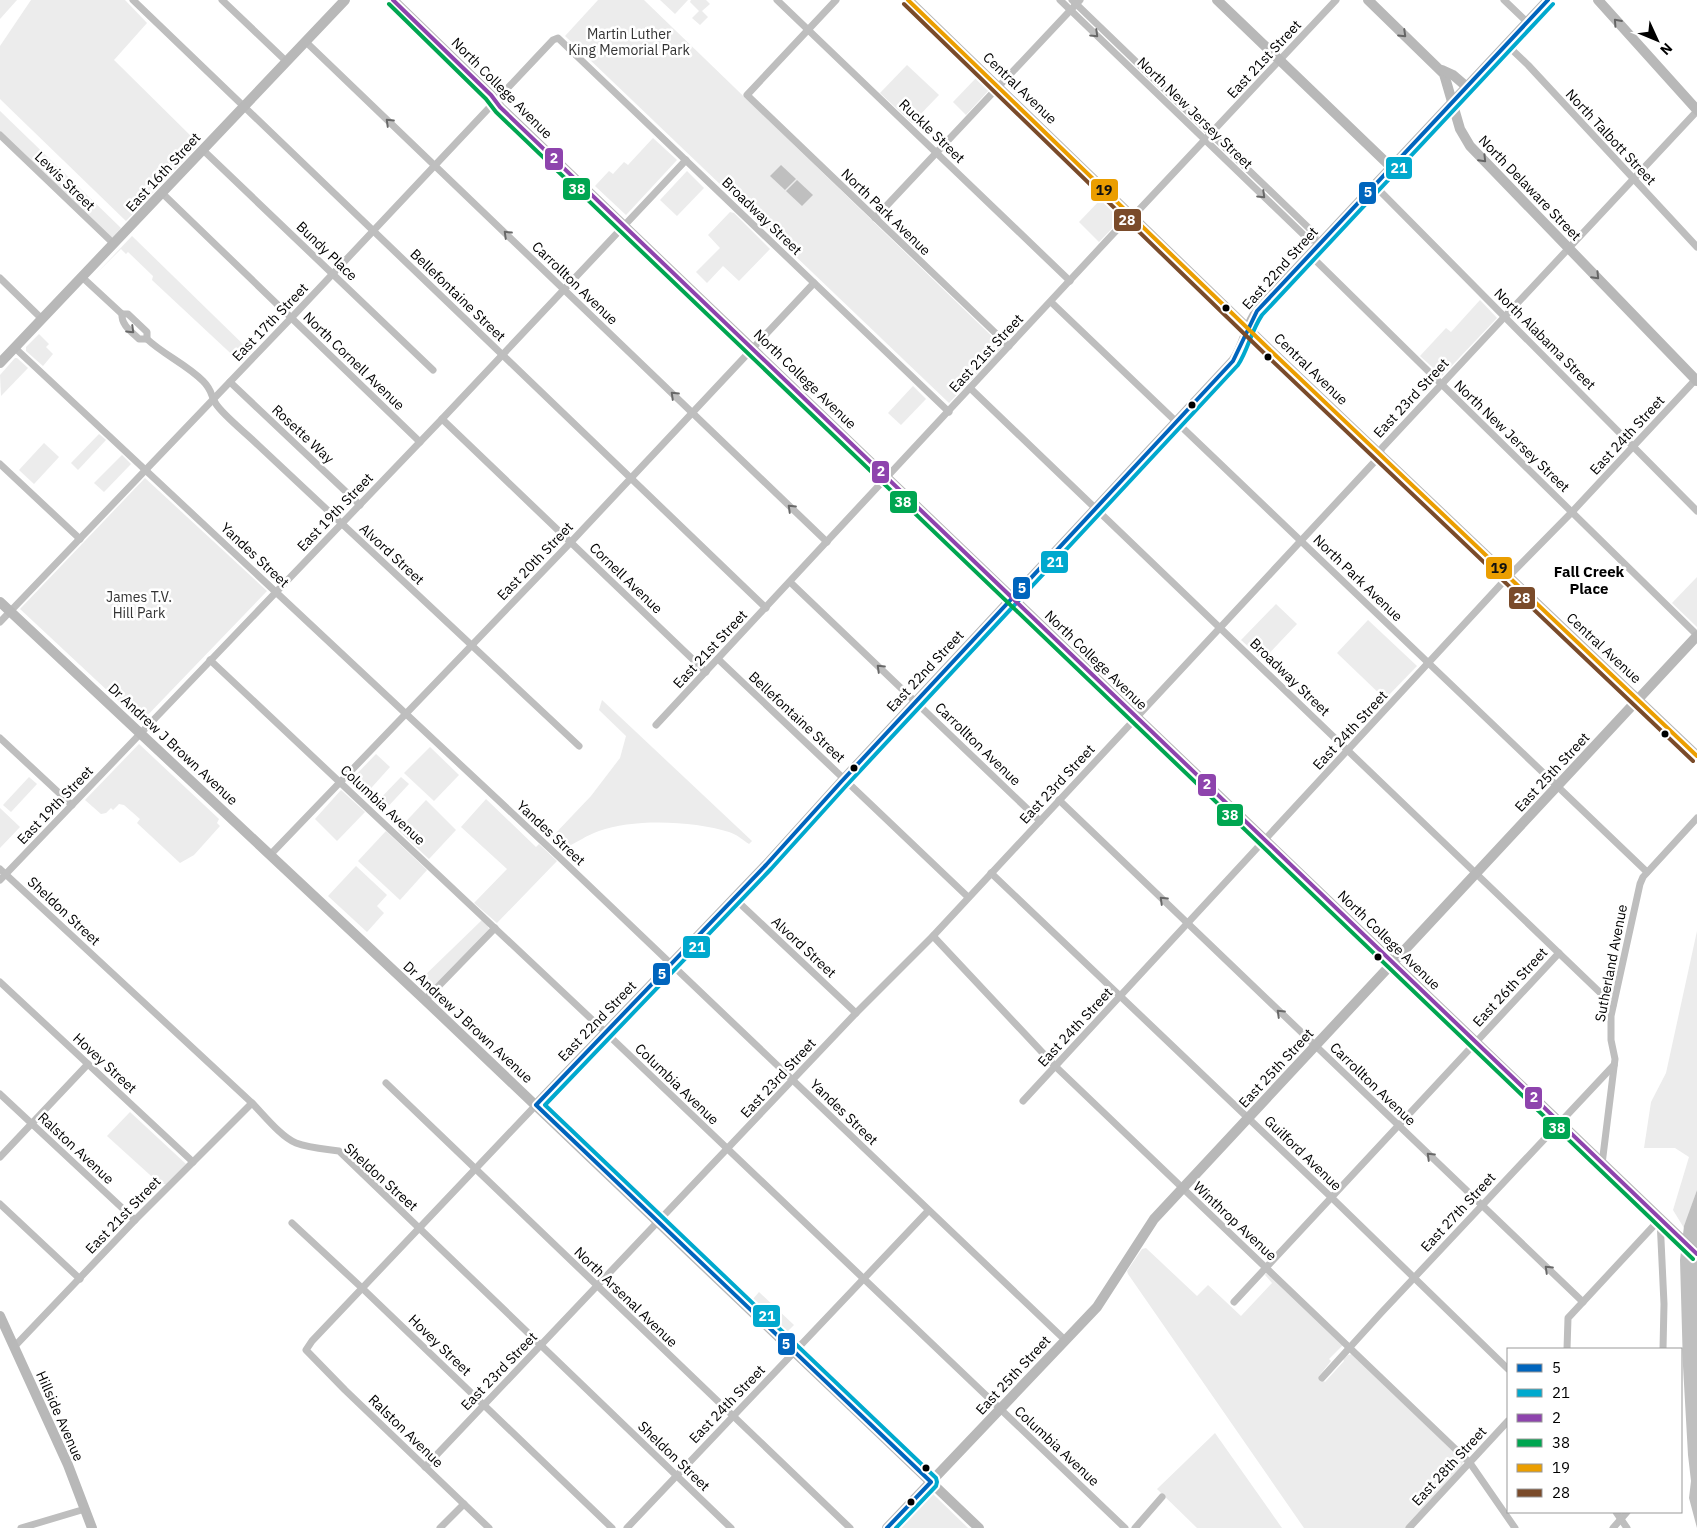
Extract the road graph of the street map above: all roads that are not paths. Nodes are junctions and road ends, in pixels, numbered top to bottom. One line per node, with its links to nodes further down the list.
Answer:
1 (133, 0): 29 (street, Bellefontaine Street)
2 (222, 0): 23 (street)
3 (345, 0): 20 (main road, East 16th Street)
4 (392, 0): 27 (main road, North College Avenue)
5 (777, 0): 18 (street, Ruckle Street)
6 (836, 0): 18 (street)
7 (1060, 0): 16 (street, North New Jersey Street)
8 (1217, 0): 22 (main road)
9 (1336, 0): 22 (street, East 21st Street)
10 (1368, 0): 24 (main road, North Delaware Street, one-way to 24)
11 (1504, 0): 17 (street)
12 (1548, 0): 17 (main road, East 22nd Street)
13 (1598, 0): 30 (main road, one-way to 13)
14 (910, 1): 25 (main road, Central Avenue)
15 (1076, 1): 16 (street); 31 (street, North New Jersey Street)
16 (1070, 10): 25 (street); 33 (street, North New Jersey Street, one-way to 33)
17 (1527, 22): 21 (main road, East 22nd Street)
18 (808, 29): 35 (street, Ruckle Street); 43 (street, North Park Avenue)
19 (558, 38): 27 (street, East 17th Street); 36 (street, Broadway Street)
20 (306, 42): 23 (main road, East 16th Street); 37 (street, Carrollton Avenue, one-way to 20)
21 (1507, 45): 26 (main road, East 22nd Street); 39 (street, North Talbott Street)
22 (1279, 60): 31 (street, East 21st Street); 38 (main road)
23 (287, 62): 29 (main road, East 16th Street)
24 (1441, 70): 26 (main road); 28 (main road, North Delaware Street)
25 (999, 87): 35 (street); 42 (main road, Central Avenue)
26 (1467, 87): 28 (main road, East 22nd Street)
27 (496, 100): 37 (street, East 17th Street); 44 (main road, North College Avenue)
28 (1453, 102): 38 (main road, East 22nd Street); 48 (main road, North Delaware Street, one-way to 48)
29 (244, 107): 34 (main road, East 16th Street); 45 (street, Bellefontaine Street)
30 (1697, 111): 39 (street, East 23rd Street)
31 (1211, 134): 33 (street, East 21st Street); 46 (street, North New Jersey Street)
32 (0, 135): 47 (street, Lewis Street)
33 (1205, 140): 42 (street, East 21st Street); 46 (street, North New Jersey Street, one-way to 46)
34 (203, 150): 41 (main road, East 16th Street); 51 (street, Bundy Place)
35 (936, 153): 43 (street); 54 (street, Ruckle Street)
36 (686, 160): 44 (street, East 19th Street); 55 (street, Broadway Street)
37 (435, 166): 45 (street, East 17th Street); 56 (street, Carrollton Avenue, one-way to 37)
38 (1392, 168): 40 (main road, East 22nd Street)
39 (1633, 179): 48 (street, East 23rd Street); 49 (street, North Talbott Street)
40 (1375, 186): 46 (main road, East 22nd Street); 58 (street, North Alabama Street)
41 (162, 193): 47 (main road, East 16th Street); 59 (street, North Cornell Avenue)
42 (1133, 216): 54 (street, East 21st Street); 61 (main road, Central Avenue)
43 (875, 218): 62 (street, North Park Avenue)
44 (625, 224): 56 (street, East 19th Street); 63 (main road, North College Avenue)
45 (374, 231): 51 (street, East 17th Street); 65 (street, Bellefontaine Street)
46 (1317, 243): 50 (main road, East 22nd Street)
47 (114, 244): 52 (main road, East 16th Street)
48 (1569, 248): 58 (street, East 23rd Street); 68 (main road, North Delaware Street, one-way to 68)
49 (1697, 248)
50 (1310, 255): 61 (main road, East 22nd Street); 70 (street, North New Jersey Street)
51 (333, 274): 59 (street, East 17th Street); 67 (street, Bundy Place)
52 (82, 277): 60 (main road, East 16th Street); 72 (street, Alvord Street)
53 (0, 278): 60 (street)
54 (1070, 281): 57 (street, East 21st Street)
55 (814, 283): 63 (street, East 20th Street); 74 (street, Broadway Street)
56 (564, 289): 65 (street, East 19th Street); 73 (street, Carrollton Avenue, one-way to 56)
57 (1051, 302): 62 (street, East 21st Street); 76 (street, North Park Avenue)
58 (1504, 317): 70 (street, East 23rd Street); 78 (street, North Alabama Street)
59 (292, 318): 69 (street, East 17th Street); 77 (street, North Cornell Avenue)
60 (42, 319): 64 (main road, East 16th Street)
61 (1249, 329): 76 (main road, East 22nd Street); 79 (main road, Central Avenue)
62 (1009, 346): 71 (street, East 21st Street)
63 (753, 347): 73 (street, East 20th Street); 83 (main road, North College Avenue)
64 (15, 348): 66 (main road, East 16th Street); 81 (street, Yandes Street)
65 (502, 354): 75 (street, East 19th Street); 82 (street, Bellefontaine Street)
66 (0, 363)
67 (433, 370)
68 (1696, 379): 78 (street, East 24th Street)
69 (230, 382): 72 (street, East 17th Street); 84 (street, Rosette Way)
70 (1442, 384): 79 (street, East 23rd Street); 87 (street, North New Jersey Street)
71 (970, 388): 74 (street, East 21st Street); 85 (street, Broadway Street)
72 (214, 399): 81 (street, East 17th Street); 88 (street, Alvord Street)
73 (692, 412): 82 (street, East 20th Street); 92 (street, Carrollton Avenue, one-way to 73)
74 (948, 412): 83 (street, East 21st Street)
75 (442, 418): 77 (street, East 19th Street); 91 (street, Cornell Avenue)
76 (1176, 422): 85 (main road, East 22nd Street); 90 (street, North Park Avenue)
77 (420, 442): 84 (street, East 19th Street)
78 (1633, 446): 86 (street, North Alabama Street); 87 (street, East 24th Street)
79 (1379, 453): 90 (street, East 23rd Street); 93 (main road, Central Avenue)
80 (0, 464): 89 (street)
81 (146, 470): 89 (street, East 17th Street); 95 (street, Yandes Street)
82 (630, 478): 91 (street, East 20th Street); 98 (street, Bellefontaine Street)
83 (887, 478): 92 (street, East 21st Street); 96 (main road, North College Avenue)
84 (360, 504): 88 (street, East 19th Street)
85 (1095, 508): 96 (main road, East 22nd Street); 101 (street, Broadway Street)
86 (1697, 511)
87 (1572, 512): 93 (street, East 24th Street); 102 (street, North New Jersey Street)
88 (341, 524): 95 (street, East 19th Street); 103 (street, Alvord Street)
89 (80, 539): 99 (street, East 17th Street)
90 (1301, 541): 101 (street, East 23rd Street); 106 (street, North Park Avenue)
91 (571, 542): 103 (street, East 20th Street); 107 (street, Cornell Avenue)
92 (827, 542): 94 (street, East 21st Street)
93 (1509, 577): 106 (street, East 24th Street); 108 (main road, Central Avenue)
94 (790, 582): 98 (street, East 21st Street); 109 (street, Carrollton Avenue, one-way to 94)
95 (276, 592): 105 (street, East 19th Street); 110 (street, Yandes Street)
96 (1012, 598): 109 (main road, East 22nd Street); 111 (main road, North College Avenue)
97 (0, 602): 99 (main road, Dr Andrew J Brown Avenue)
98 (766, 608): 104 (street, East 21st Street)
99 (10, 611): 100 (street, East 17th Street); 113 (main road, Dr Andrew J Brown Avenue)
100 (0, 622)
101 (1220, 628): 111 (street, East 23rd Street); 116 (street, Broadway Street)
102 (1697, 635): 108 (main road, East 25th Street)
103 (471, 645): 110 (street, East 20th Street); 115 (street, Alvord Street)
104 (718, 659): 107 (street, East 21st Street); 118 (street, Bellefontaine Street)
105 (210, 660): 113 (street, East 19th Street); 119 (street, Columbia Avenue)
106 (1428, 663): 116 (street, East 24th Street); 120 (street, North Park Avenue)
107 (706, 672): 112 (street, East 21st Street)
108 (1638, 700): 117 (main road, Central Avenue); 120 (main road, East 25th Street)
109 (915, 702): 118 (main road, East 22nd Street); 124 (street, Carrollton Avenue)
110 (406, 713): 119 (street, East 20th Street); 139 (street, Yandes Street)
111 (1136, 717): 121 (street, East 23rd Street); 125 (main road, North College Avenue)
112 (656, 725)
113 (140, 733): 122 (street, East 19th Street); 126 (main road, Dr Andrew J Brown Avenue)
114 (0, 738): 122 (street)
115 (579, 746)
116 (1348, 750): 125 (street, East 24th Street); 130 (street, Broadway Street)
117 (1697, 756)
118 (844, 778): 132 (street, Bellefontaine Street); 133 (main road, East 22nd Street)
119 (340, 782): 126 (street, East 20th Street); 135 (street, Columbia Avenue)
120 (1557, 786): 128 (street, North Park Avenue); 130 (main road, East 25th Street)
121 (1059, 800): 124 (street, East 23rd Street); 134 (street, Carrollton Avenue, one-way to 121)
122 (72, 805): 127 (street, East 19th Street)
123 (1697, 818): 128 (street, Sutherland Avenue)
124 (1040, 821): 129 (street, East 23rd Street)
125 (1265, 840): 134 (street, East 24th Street); 138 (main road, North College Avenue)
126 (271, 854): 142 (main road, Dr Andrew J Brown Avenue)
127 (3, 871): 131 (street, East 19th Street); 155 (street, Sheldon Street)
128 (1647, 872): 143 (street, Sutherland Avenue)
129 (991, 873): 132 (street, East 23rd Street); 141 (street, Guilford Avenue)
130 (1476, 874): 137 (street, Broadway Street); 138 (main road, East 25th Street)
131 (0, 880)
132 (968, 897): 136 (street, East 23rd Street)
133 (734, 898): 139 (main road, East 22nd Street); 144 (street, Alvord Street)
134 (1188, 924): 141 (street, East 24th Street); 147 (street, Carrollton Avenue, one-way to 134)
135 (495, 928): 142 (street); 145 (street, Columbia Avenue)
136 (933, 936): 144 (street, East 23rd Street); 150 (street, Winthrop Avenue)
137 (1559, 953): 143 (street, Broadway Street); 146 (street, East 26th Street)
138 (1393, 963): 146 (main road, North College Avenue); 147 (main road, East 25th Street)
139 (671, 964): 145 (main road, East 22nd Street); 151 (street, Yandes Street)
140 (0, 982): 148 (street, Hovey Street)
141 (1120, 996): 150 (street, East 24th Street); 157 (street, Guilford Avenue)
142 (425, 1000): 156 (main road, Dr Andrew J Brown Avenue)
143 (1613, 1005): 149 (street, Sutherland Avenue)
144 (856, 1013): 151 (street, East 23rd Street)
145 (605, 1032): 156 (main road, East 22nd Street); 161 (street, Columbia Avenue)
146 (1476, 1043): 158 (main road, North College Avenue); 160 (street, East 26th Street)
147 (1316, 1046): 157 (main road, East 25th Street); 160 (street, Carrollton Avenue)
148 (88, 1064): 159 (street); 163 (street, Hovey Street)
149 (1614, 1064): 158 (street, East 27th Street); 164 (street, Sutherland Avenue)
150 (1055, 1066): 154 (street, East 24th Street); 166 (street, Winthrop Avenue)
151 (794, 1081): 161 (street, East 23rd Street); 170 (street, Yandes Street)
152 (386, 1083): 165 (street, North Arsenal Avenue)
153 (0, 1094): 159 (street, Ralston Avenue)
154 (1023, 1101)
155 (252, 1102): 163 (street, East 21st Street); 175 (street, Sheldon Street)
156 (536, 1105): 165 (street, East 22nd Street); 173 (main road, Dr Andrew J Brown Avenue)
157 (1248, 1118): 166 (main road, East 25th Street); 167 (street, Guilford Avenue)
158 (1560, 1123): 164 (main road, North College Avenue); 169 (street, East 27th Street)
159 (31, 1124): 162 (street); 172 (street, Ralston Avenue)
160 (1398, 1125): 167 (street, East 26th Street); 169 (street, Carrollton Avenue, one-way to 160)
161 (728, 1150): 173 (street, East 23rd Street); 180 (street, Columbia Avenue)
162 (0, 1156)
163 (193, 1162): 172 (street, East 21st Street)
164 (1602, 1164): 171 (main road, North College Avenue)
165 (475, 1168): 175 (street, East 22nd Street); 181 (street, North Arsenal Avenue)
166 (1183, 1188): 177 (street, Winthrop Avenue); 186 (main road, East 25th Street)
167 (1332, 1198): 177 (street, East 26th Street); 179 (street, Guilford Avenue)
168 (0, 1204): 178 (street)
169 (1482, 1206): 179 (street, East 27th Street); 184 (street, Carrollton Avenue, one-way to 169)
170 (928, 1211): 180 (street, East 24th Street); 186 (street, Yandes Street)
171 (1660, 1219): 176 (main road, North College Avenue); 184 (street); 191 (street)
172 (135, 1220): 178 (street, East 21st Street)
173 (658, 1222): 181 (street, East 23rd Street); 193 (main road, Dr Andrew J Brown Avenue)
174 (292, 1223): 182 (street, Hovey Street)
175 (418, 1228): 182 (street, East 22nd Street); 187 (street, Sheldon Street)
176 (1697, 1254)
177 (1266, 1267): 183 (street, East 26th Street); 189 (street, Winthrop Avenue)
178 (80, 1278): 188 (street, East 21st Street)
179 (1414, 1278): 189 (street, East 27th Street); 194 (street, Guilford Avenue)
180 (863, 1279): 193 (street, East 24th Street); 197 (street, Columbia Avenue)
181 (597, 1286): 187 (street, East 23rd Street); 198 (street, North Arsenal Avenue)
182 (362, 1288): 192 (street, East 22nd Street); 196 (street, Hovey Street)
183 (1234, 1302)
184 (1583, 1302): 190 (street)
185 (0, 1316): 188 (main road, Hillside Avenue)
186 (1065, 1340): 197 (main road, East 25th Street)
187 (541, 1346): 196 (street, East 23rd Street); 202 (street, Sheldon Street)
188 (14, 1347): 206 (main road, Hillside Avenue)
189 (1349, 1347): 195 (street, East 27th Street); 200 (street, Winthrop Avenue)
190 (1567, 1348)
191 (1663, 1348)
192 (306, 1350): 201 (street, Ralston Avenue)
193 (794, 1352): 198 (street, East 24th Street); 203 (main road, Dr Andrew J Brown Avenue)
194 (1507, 1368)
195 (1322, 1378)
196 (484, 1405): 201 (street, East 23rd Street); 214 (street, Hovey Street)
197 (1000, 1410): 203 (main road, East 25th Street); 220 (street, Columbia Avenue)
198 (733, 1416): 202 (street, East 24th Street); 217 (street, North Arsenal Avenue)
199 (1507, 1422): 200 (street, East 28th Street)
200 (1470, 1463): 222 (street, East 28th Street); 223 (street, Winthrop Avenue)
201 (425, 1467): 205 (street, Ralston Avenue)
202 (676, 1476): 215 (street, East 24th Street); 216 (street, Sheldon Street)
203 (931, 1482): 218 (main road, East 25th Street); 219 (main road, Dr Andrew J Brown Avenue)
204 (1162, 1497): 221 (street)
205 (464, 1504): 212 (street); 213 (street, Ralston Avenue)
206 (86, 1509): 210 (street); 211 (main road, Hillside Avenue)
207 (1617, 1513): 209 (street)
208 (1627, 1513): 209 (street)
209 (1621, 1519): 224 (street); 225 (street)
210 (21, 1528)
211 (92, 1528)
212 (440, 1528)
213 (489, 1528)
214 (612, 1528)
215 (627, 1528)
216 (731, 1528)
217 (850, 1528)
218 (887, 1528)
219 (979, 1528)
220 (1125, 1528)
221 (1134, 1528)
222 (1409, 1528)
223 (1515, 1528)
224 (1613, 1528)
225 (1627, 1528)

